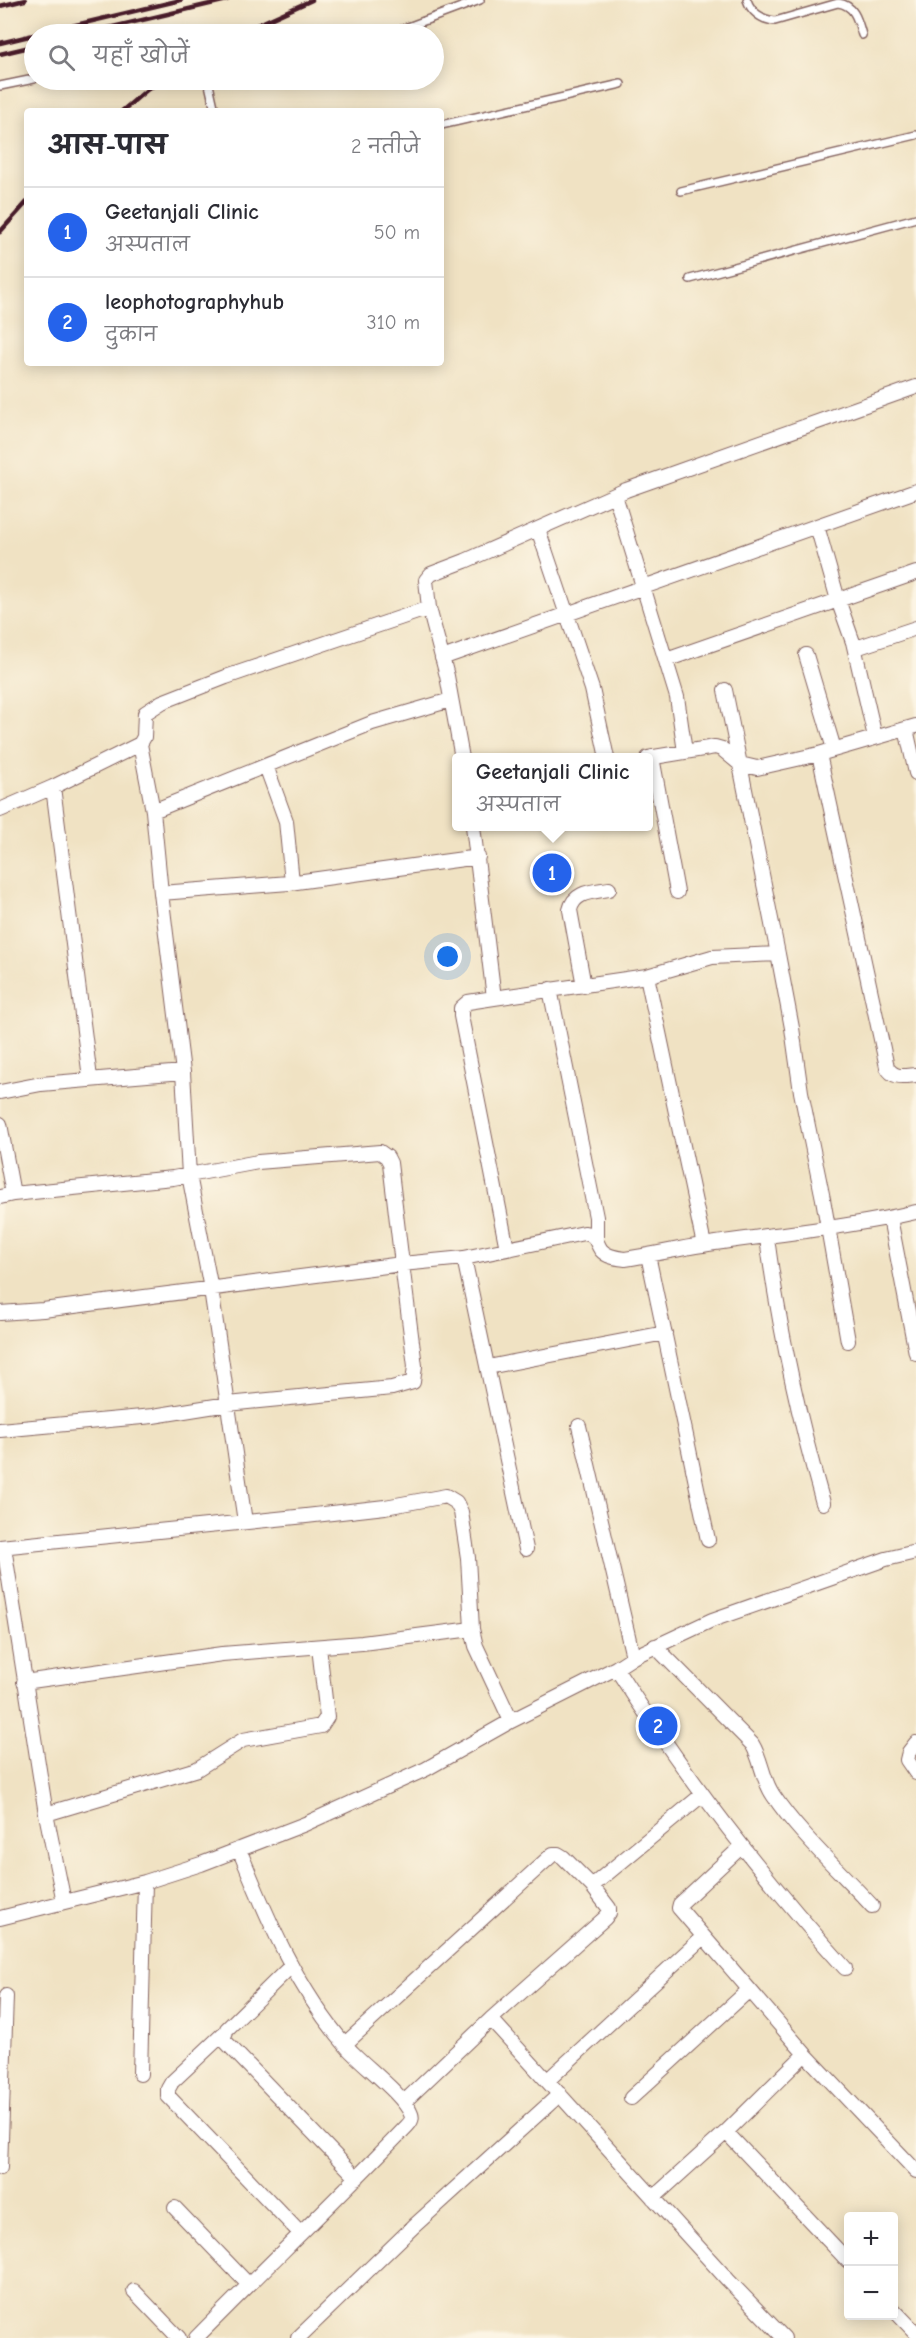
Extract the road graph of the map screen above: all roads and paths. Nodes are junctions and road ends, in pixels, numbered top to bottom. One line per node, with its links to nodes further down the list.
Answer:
1 (480, 0): 3 (lane)
2 (747, 0): 4 (lane)
3 (416, 24)
4 (862, 35)
5 (24, 81): 7 (lane)
6 (621, 84): 10 (lane)
7 (0, 86)
8 (210, 90): 9 (lane)
9 (214, 108)
10 (444, 124)
11 (916, 135): 12 (lane)
12 (681, 191)
13 (916, 218): 14 (lane)
14 (690, 279)
15 (916, 387): 17 (street)
16 (916, 491): 18 (street)
17 (615, 495): 19 (street); 21 (street)
18 (817, 526): 21 (street); 22 (street)
19 (538, 529): 23 (street); 24 (street)
20 (916, 573): 22 (street)
21 (645, 587): 24 (street); 29 (street)
22 (838, 600): 26 (street); 29 (street)
23 (429, 608): 28 (street); 34 (street)
24 (568, 614): 28 (street); 38 (street)
25 (916, 628): 26 (street)
26 (853, 642): 33 (street)
27 (806, 655): 35 (street)
28 (442, 657): 31 (street)
29 (666, 660): 36 (street)
30 (725, 690): 41 (street)
31 (451, 700): 37 (street); 42 (street)
32 (911, 728): 33 (street); 44 (street)
33 (875, 737): 35 (street)
34 (140, 744): 45 (street); 47 (street)
35 (834, 749): 39 (street)
36 (685, 752): 40 (street); 41 (street)
37 (461, 753)
38 (606, 753)
39 (819, 754): 41 (street); 60 (street)
40 (653, 757)
41 (740, 764): 54 (street)
42 (266, 766): 47 (street); 50 (street)
43 (653, 773): 52 (street)
44 (916, 773)
45 (53, 787): 46 (street); 61 (street)
46 (0, 810)
47 (153, 812): 53 (street)
48 (474, 831): 49 (street)
49 (478, 857): 50 (street); 58 (street)
50 (292, 882): 53 (street)
51 (609, 890): 56 (street)
52 (677, 892)
53 (161, 893): 59 (street)
54 (778, 954): 55 (street); 68 (street)
55 (647, 976): 56 (street); 71 (street)
56 (584, 986): 57 (street)
57 (550, 989): 58 (street); 69 (street)
58 (494, 998): 72 (street)
59 (183, 1072): 61 (street); 64 (street)
60 (916, 1075)
61 (90, 1078): 62 (street)
62 (0, 1092)
63 (0, 1124): 65 (street)
64 (189, 1174): 65 (street); 75 (street); 76 (street)
65 (6, 1195)
66 (916, 1212): 67 (street)
67 (890, 1218): 68 (street); 80 (street)
68 (829, 1227): 70 (street); 79 (street)
69 (597, 1238): 72 (street); 73 (street)
70 (767, 1238): 71 (street); 85 (street)
71 (704, 1245): 73 (street)
72 (507, 1249): 74 (street)
73 (648, 1255): 78 (street)
74 (464, 1258): 75 (street); 81 (street)
75 (402, 1264): 76 (street); 82 (street)
76 (211, 1289): 77 (street); 82 (street)
77 (0, 1313)
78 (664, 1334): 81 (street); 87 (street)
79 (848, 1341)
80 (916, 1353)
81 (488, 1367): 89 (street)
82 (228, 1404): 84 (street); 86 (street)
83 (579, 1426): 94 (street)
84 (0, 1431)
85 (823, 1503)
86 (245, 1522): 88 (street); 91 (street)
87 (708, 1540)
88 (2, 1547): 96 (street)
89 (526, 1549)
90 (916, 1552): 92 (street)
91 (472, 1629): 93 (street); 97 (street)
92 (655, 1646): 94 (street); 107 (street)
93 (319, 1647): 96 (street); 101 (street)
94 (633, 1657): 95 (street)
95 (616, 1668): 97 (street); 100 (street)
96 (24, 1682): 101 (street)
97 (511, 1721): 103 (street)
98 (916, 1743): 99 (street)
99 (916, 1773)
100 (702, 1795): 102 (street); 105 (street)
101 (46, 1814): 106 (street)
102 (741, 1846): 109 (street); 111 (street)
103 (239, 1849): 104 (street); 110 (street)
104 (145, 1882): 106 (street); 119 (street)
105 (592, 1886): 114 (street); 117 (street)
106 (64, 1902): 108 (street)
107 (872, 1906)
108 (0, 1918)
109 (703, 1937): 112 (street); 120 (street)
110 (291, 1966): 116 (street); 117 (street)
111 (845, 1968)
112 (749, 1990): 118 (street); 122 (street)
113 (6, 1996): 115 (street)
114 (491, 2019): 120 (street); 123 (street)
115 (2, 2029): 125 (street)
116 (223, 2034): 127 (street); 130 (street)
117 (345, 2044): 123 (street)
118 (805, 2054): 124 (street); 126 (street)
119 (140, 2074)
120 (548, 2080): 121 (street)
121 (560, 2094): 128 (street); 138 (street)
122 (631, 2098)
123 (404, 2102): 127 (street)
124 (726, 2132): 128 (street); 131 (street)
125 (0, 2168)
126 (916, 2171)
127 (357, 2178): 130 (street)
128 (653, 2198): 139 (street)
129 (175, 2208): 132 (street)
130 (300, 2233): 132 (street)
131 (844, 2256)
132 (249, 2285): 137 (street)
133 (134, 2291): 136 (street)
134 (898, 2314): 135 (street)
135 (916, 2333)
136 (179, 2338)
137 (196, 2338)
138 (298, 2338)
139 (784, 2338)

